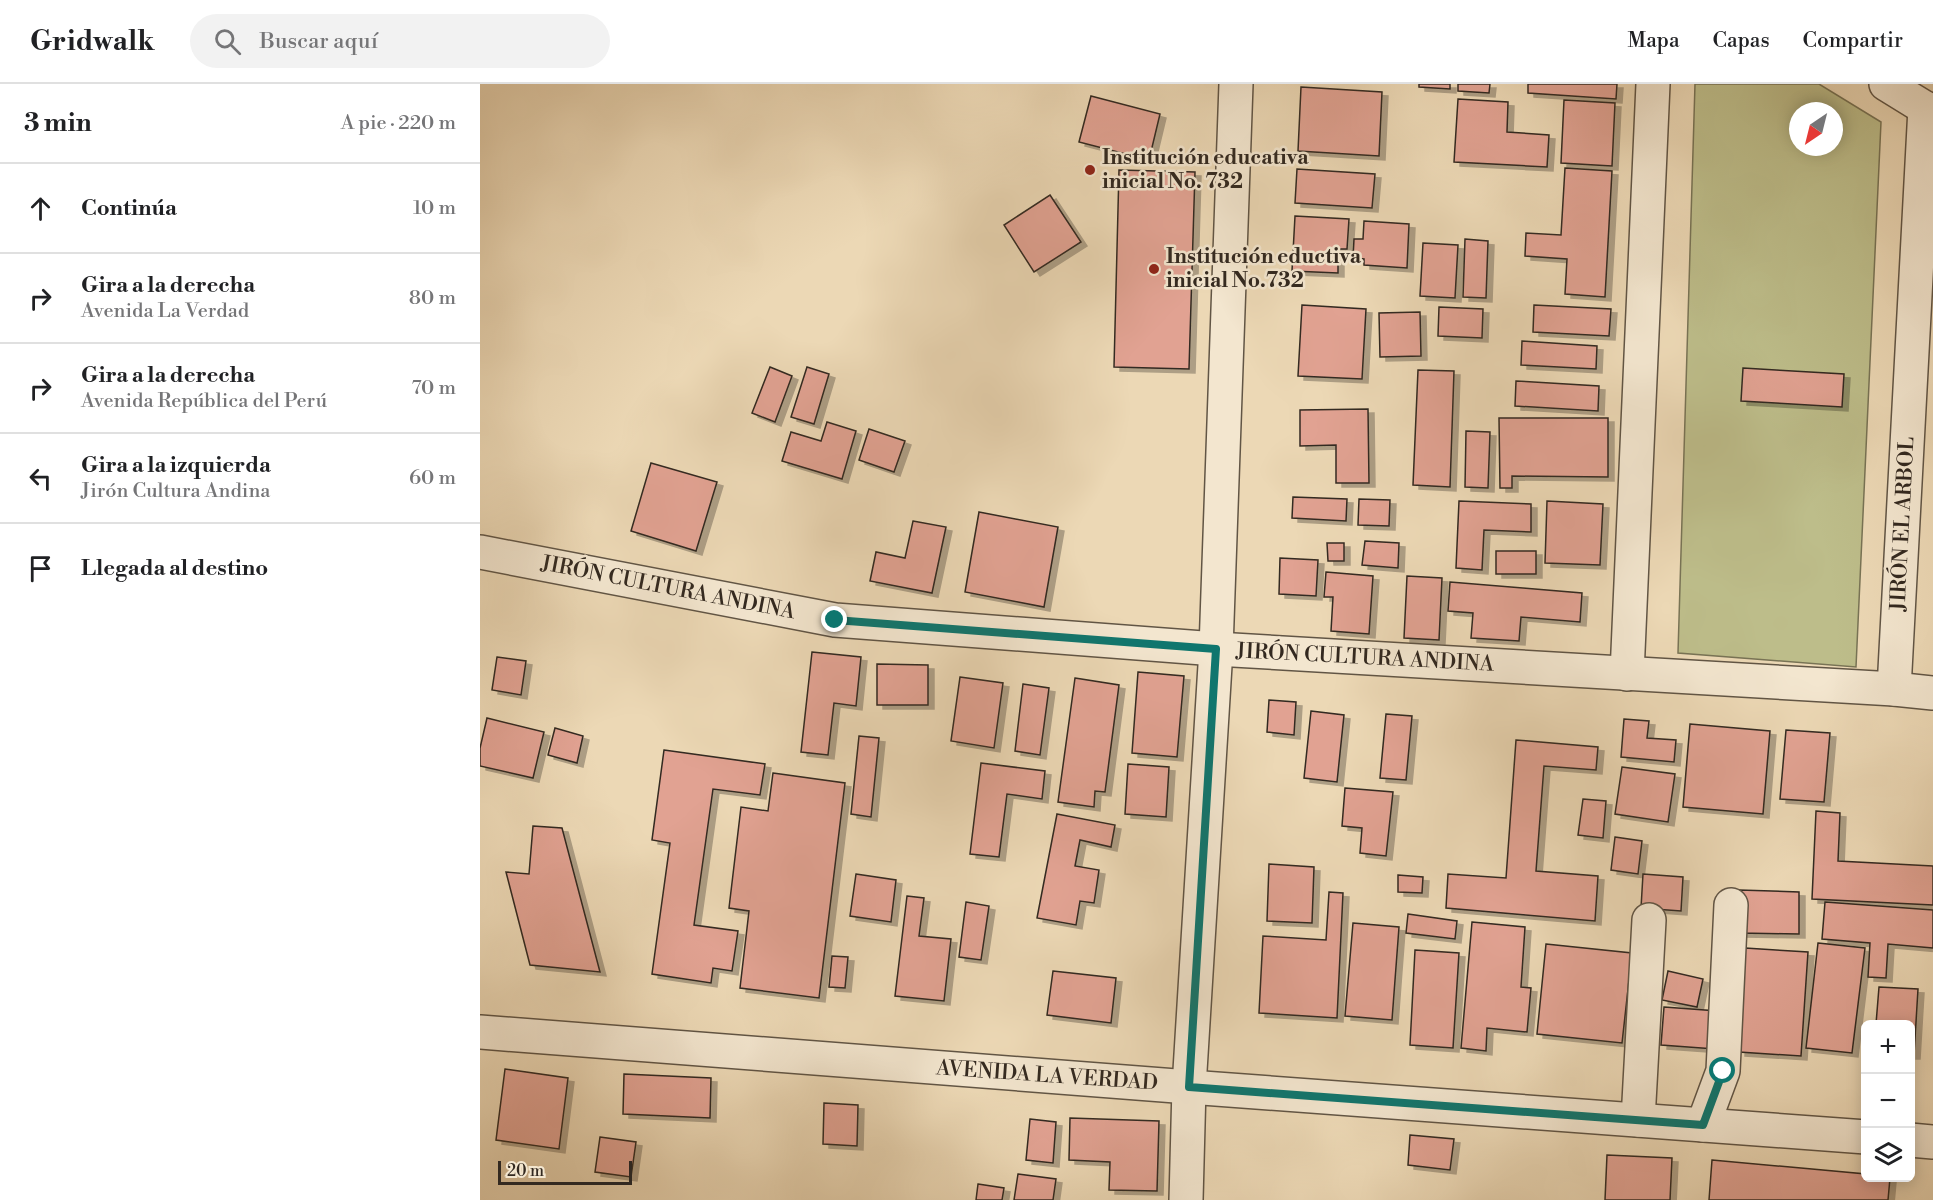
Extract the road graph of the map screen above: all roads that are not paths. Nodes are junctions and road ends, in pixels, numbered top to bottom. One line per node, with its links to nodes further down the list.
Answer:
1 (1236, 84): 6 (street)
2 (1653, 84): 7 (street)
3 (1886, 84): 4 (street)
4 (1929, 110): 8 (street, JIRÓN EL ARBOL)
5 (480, 552): 6 (street, JIRÓN CULTURA ANDINA)
6 (1216, 649): 7 (street, JIRÓN CULTURA ANDINA); 13 (street)
7 (1627, 674): 8 (street, JIRÓN CULTURA ANDINA)
8 (1894, 688): 9 (street, JIRÓN CULTURA ANDINA)
9 (1933, 693)
10 (1731, 905): 15 (street)
11 (1649, 920): 14 (street)
12 (480, 1032): 13 (street, AVENIDA LA VERDAD)
13 (1189, 1087): 14 (street, AVENIDA LA VERDAD); 19 (street)
14 (1638, 1120): 15 (street, AVENIDA LA VERDAD)
15 (1703, 1125): 16 (street, AVENIDA LA VERDAD)
16 (1861, 1137)
17 (1915, 1140): 18 (street)
18 (1933, 1142)
19 (1186, 1200)

